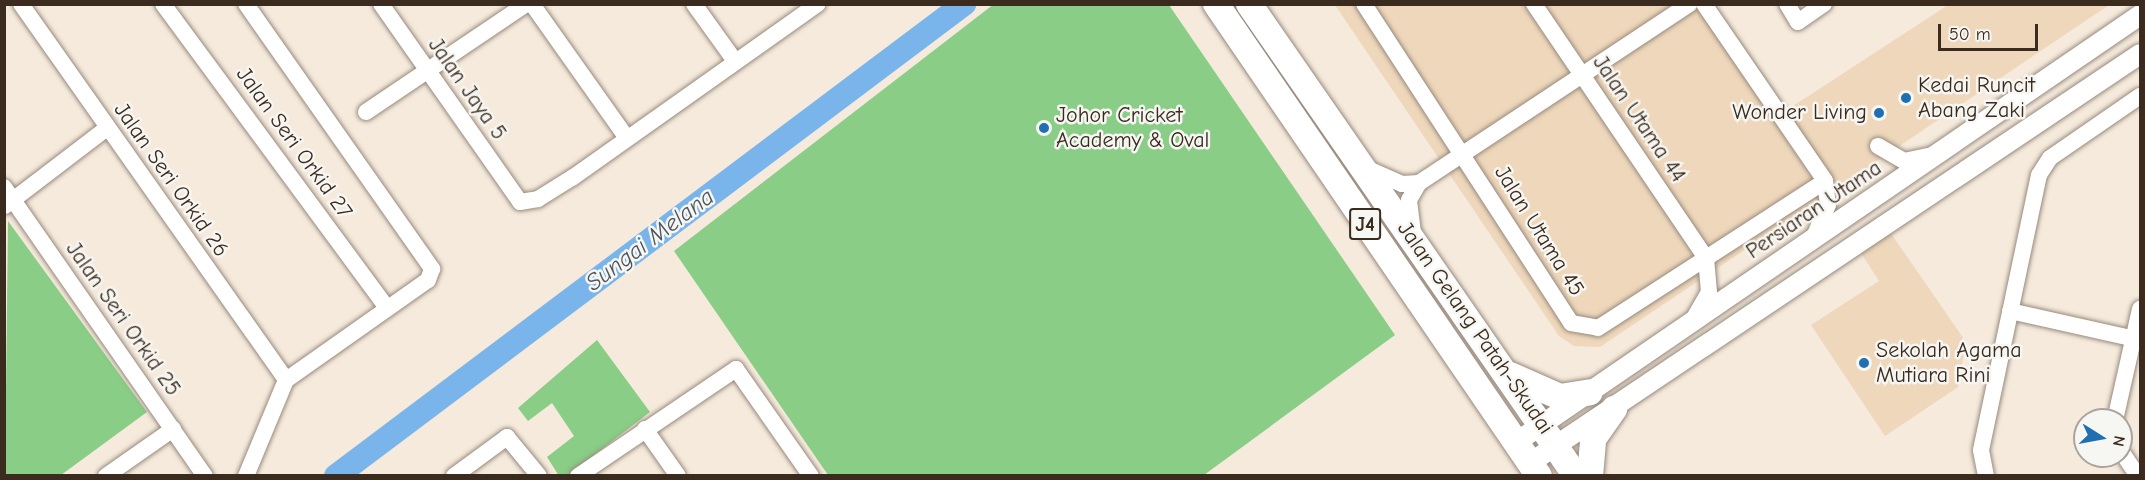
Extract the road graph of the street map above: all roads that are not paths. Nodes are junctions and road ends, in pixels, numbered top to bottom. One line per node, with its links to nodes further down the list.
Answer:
1 (21, 4): 24 (street, Jalan Seri Orkid 26)
2 (164, 4): 36 (street, Jalan Seri Orkid 27)
3 (246, 4): 36 (street)
4 (381, 4): 20 (street, Jalan Jaya 5)
5 (526, 4): 20 (street)
6 (532, 4): 25 (street)
7 (694, 4): 19 (street)
8 (818, 4): 19 (street)
9 (1216, 4): 50 (main road, Jalan Gelang Patah-Skudai / J4)
10 (1249, 4): 29 (main road, Jalan Gelang Patah-Skudai / J4)
11 (1364, 4): 28 (street, Jalan Utama 45)
12 (1534, 4): 21 (street, Jalan Utama 44)
13 (1689, 4): 21 (street)
14 (1704, 4): 30 (street)
15 (1787, 4): 16 (street)
16 (1824, 4)
17 (2140, 15): 27 (street, Persiaran Utama)
18 (2140, 54): 45 (street)
19 (735, 61): 25 (street)
20 (428, 71): 23 (street); 25 (street, Jalan Jaya 5)
21 (1582, 75): 28 (street); 35 (street, Jalan Utama 44)
22 (2140, 96): 38 (street)
23 (366, 112)
24 (107, 128): 32 (street); 42 (street, Jalan Seri Orkid 26)
25 (627, 138)
26 (1878, 146): 27 (street)
27 (1940, 153): 34 (street, Persiaran Utama)
28 (1463, 154): 31 (street); 35 (street, Jalan Utama 45)
29 (1362, 166): 31 (street); 33 (main road, Jalan Gelang Patah-Skudai / J4)
30 (1825, 181): 34 (street); 35 (street, Jalan Utama 45)
31 (1419, 183): 33 (street)
32 (7, 198): 47 (street, Jalan Seri Orkid 25)
33 (1416, 243): 41 (main road, Jalan Gelang Patah-Skudai / J4)
34 (1807, 244): 39 (street, Persiaran Utama)
35 (1706, 258): 39 (street)
36 (387, 308): 42 (street)
37 (2140, 309): 40 (street)
38 (2010, 311): 40 (street); 61 (street)
39 (1688, 325): 43 (street, Persiaran Utama)
40 (2137, 339): 44 (street)
41 (1505, 372): 43 (main road); 46 (main road, Jalan Gelang Patah-Skudai / J4)
42 (286, 380): 53 (street)
43 (1590, 392): 46 (street, Persiaran Utama)
44 (2118, 408)
45 (1614, 409): 49 (street); 60 (main road)
46 (1543, 424): 49 (main road, Jalan Gelang Patah-Skudai / J4); 50 (street, Persiaran Utama)
47 (173, 429): 51 (street); 52 (street, Jalan Seri Orkid 25)
48 (645, 429): 56 (street); 57 (street); 58 (street)
49 (1556, 446): 50 (street); 59 (main road, Jalan Gelang Patah-Skudai / J4)
50 (1528, 460)
51 (106, 476)
52 (206, 476)
53 (246, 476)
54 (454, 476): 55 (street)
55 (539, 476)
56 (578, 476)
57 (678, 476)
58 (811, 476)
59 (1576, 476)
60 (1590, 476)
61 (1986, 476)

